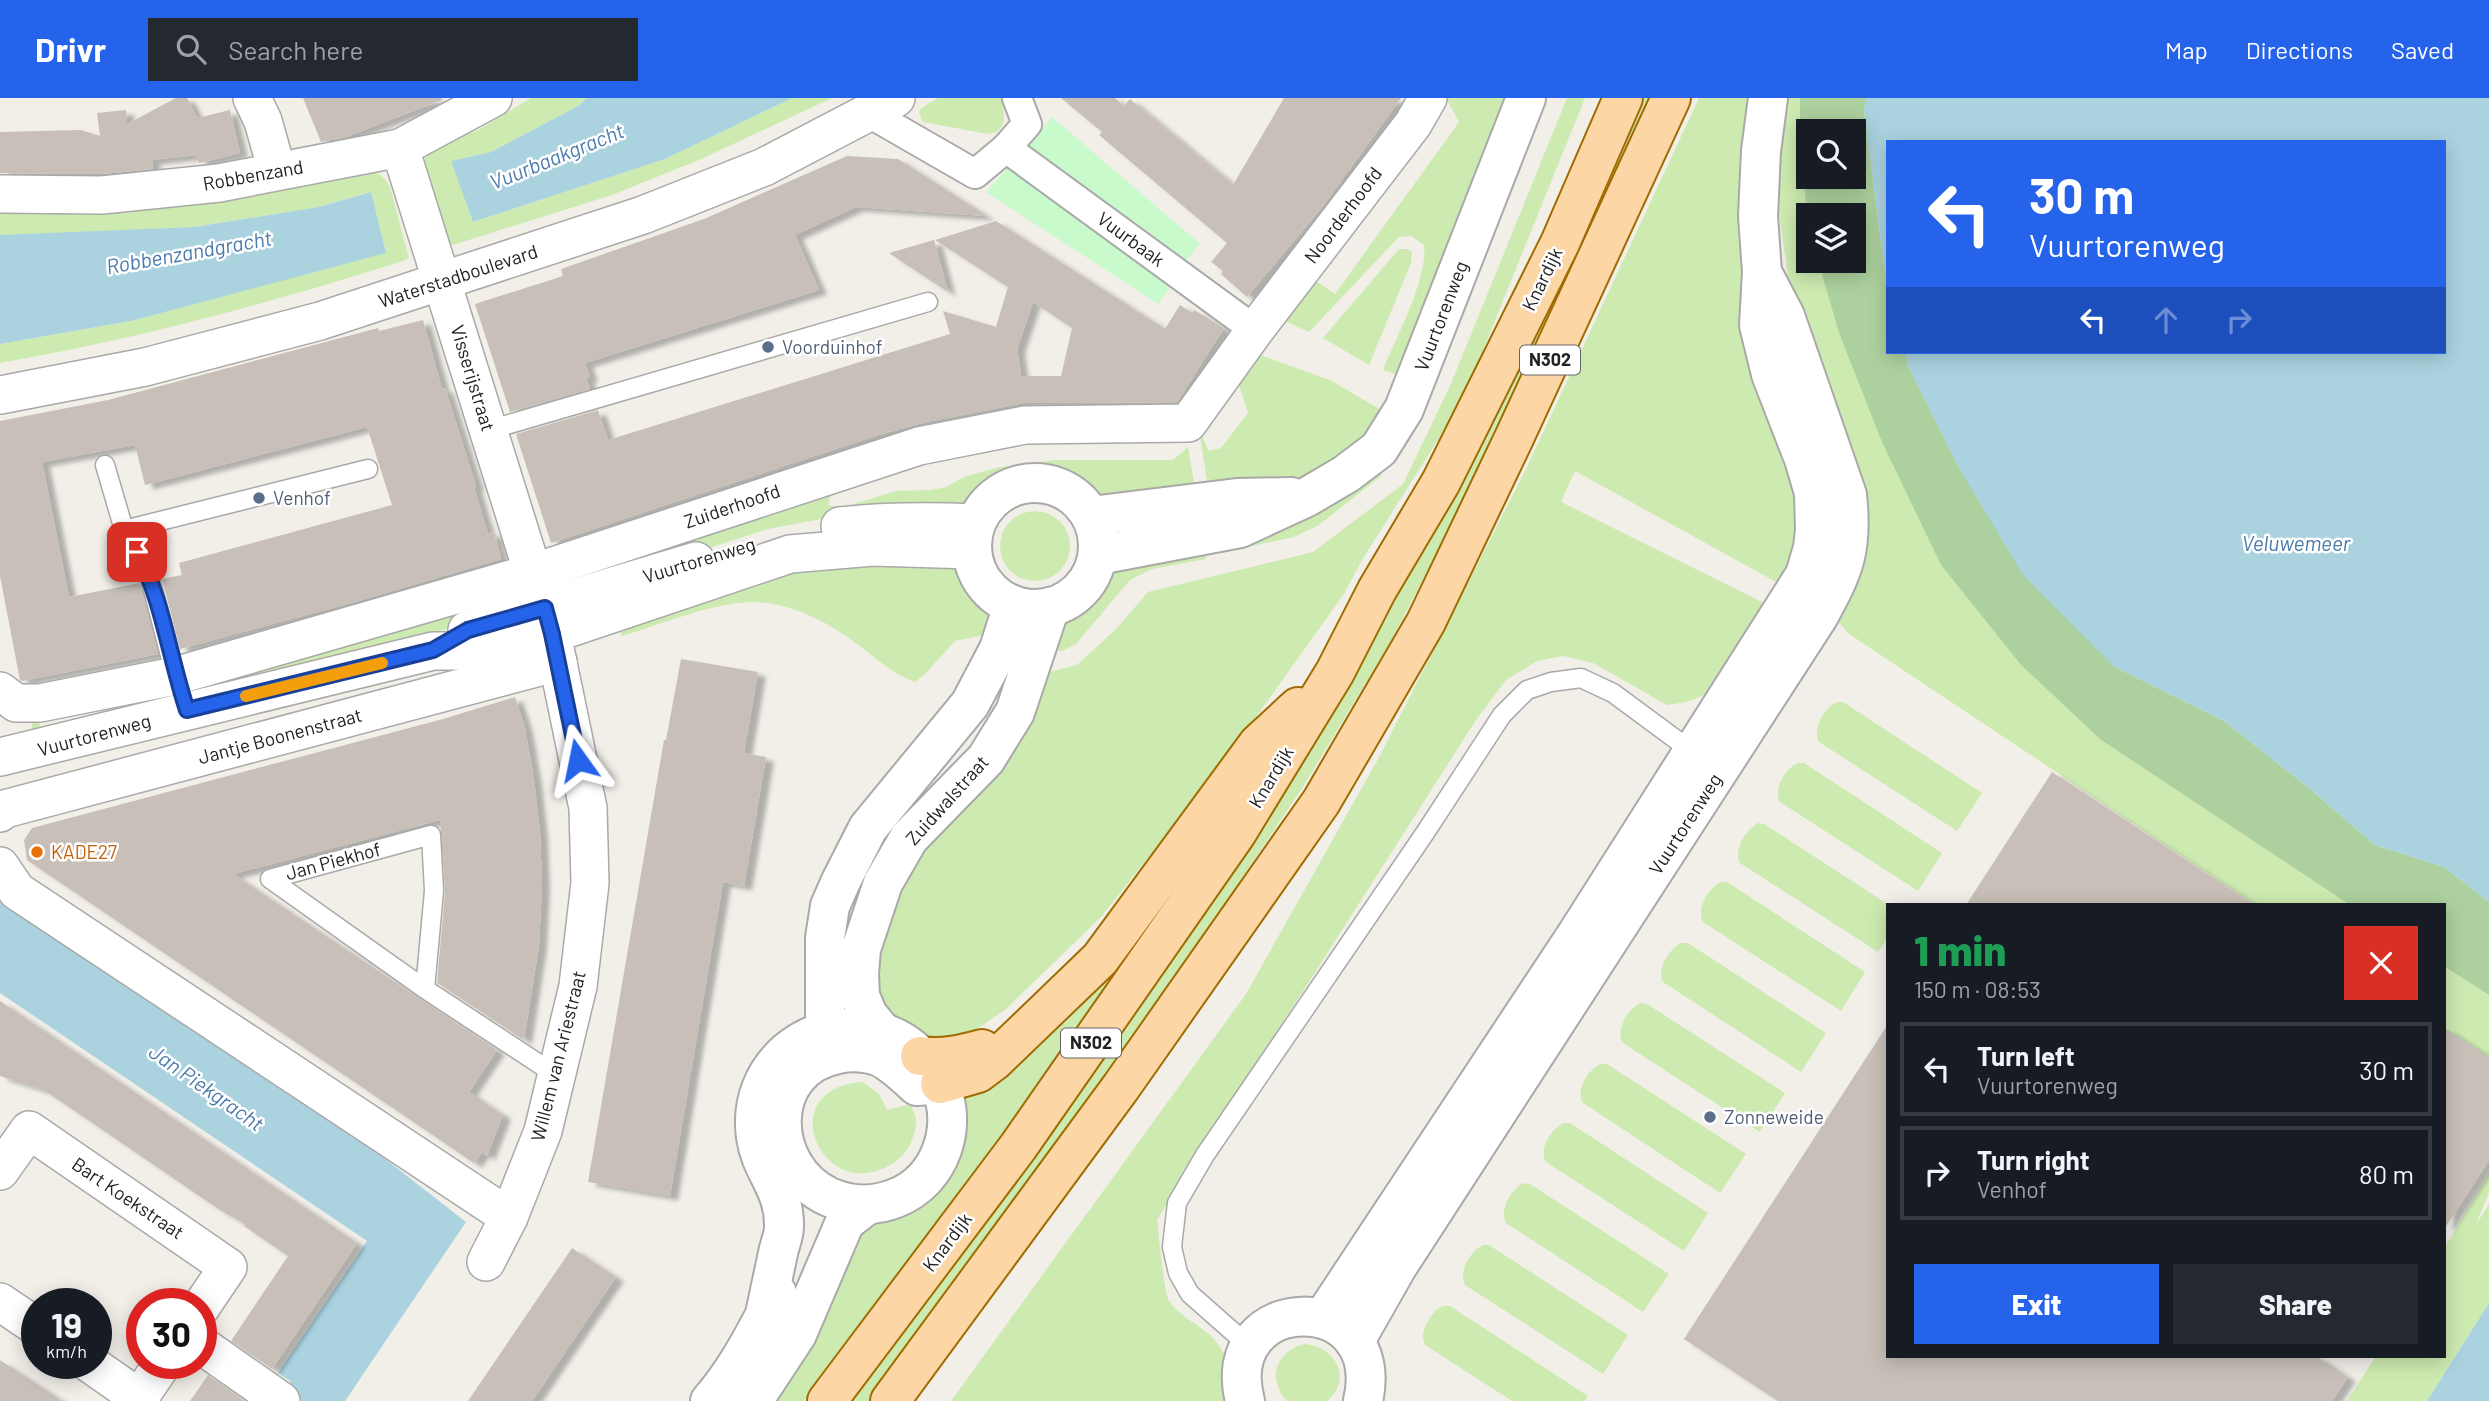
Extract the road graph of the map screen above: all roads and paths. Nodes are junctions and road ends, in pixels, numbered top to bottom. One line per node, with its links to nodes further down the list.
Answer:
1 (252, 98): 12 (street)
2 (493, 98): 10 (street, Robbenzand)
3 (1017, 98): 11 (street)
4 (1428, 98): 16 (street, Noorderhoofd)
5 (1526, 98): 21 (street, Vuurtorenweg)
6 (1623, 98): 29 (main road, Knardijk / N302)
7 (1671, 98): 56 (main road, N302)
8 (1768, 98): 34 (street, Vuurtorenweg)
9 (882, 106): 11 (street); 14 (street, Waterstadboulevard)
10 (400, 148): 12 (street, Robbenzand); 14 (street, Visserijstraat)
11 (1006, 148): 16 (street, Vuurbaak)
12 (276, 171): 13 (street, Robbenzand)
13 (0, 194)
14 (443, 281): 17 (street, Waterstadboulevard); 18 (street, Visserijstraat)
15 (928, 302): 18 (lane)
16 (1255, 330): 26 (street, Zuiderhoofd)
17 (0, 395)
18 (489, 430): 26 (street, Visserijstraat)
19 (105, 465): 23 (lane)
20 (368, 469): 23 (lane)
21 (1307, 497): 22 (street, Vuurtorenweg); 25 (street, Vuurtorenweg)
22 (1091, 516): 24 (street); 25 (street)
23 (124, 530): 30 (lane)
24 (974, 537): 27 (street); 28 (street, Vuurtorenweg)
25 (1098, 555): 27 (street)
26 (532, 573): 28 (street, Visserijstraat); 30 (street, Zuiderhoofd)
27 (1031, 606): 38 (street, Zuidwalstraat); 39 (street)
28 (552, 635): 32 (street, Vuurtorenweg); 35 (street, Jantje Boonenstraat); 41 (street, Willem van Ariestraat)
29 (1335, 671): 40 (main road, N302); 60 (main road, Knardijk / N302)
30 (175, 676): 31 (street); 32 (lane)
31 (0, 691)
32 (187, 710): 33 (street, Vuurtorenweg)
33 (0, 757)
34 (1705, 762): 50 (street, Vuurtorenweg); 51 (street, Vuurtorenweg); 52 (lane)
35 (1, 812)
36 (4, 882): 45 (street)
37 (425, 989): 37 (lane, Jan Piekhof); 41 (lane, Jan Piekhof)
38 (882, 1032): 39 (street); 40 (street)
39 (813, 1045): 40 (street); 43 (street)
40 (930, 1070): 44 (street)
41 (556, 1074): 45 (street, Willem van Ariestraat)
42 (0, 1171): 47 (street, Bart Koekstraat)
43 (787, 1179): 44 (street); 58 (street)
44 (867, 1205): 59 (street)
45 (509, 1217): 46 (street, Willem van Ariestraat)
46 (486, 1262)
47 (214, 1288)
48 (0, 1302): 49 (street)
49 (21, 1317)
50 (1323, 1318): 51 (street); 52 (street)
51 (1354, 1341): 62 (street)
52 (1249, 1346): 61 (street)
53 (217, 1356): 57 (street)
54 (112, 1379): 55 (street)
55 (152, 1379)
56 (894, 1398)
57 (279, 1400)
58 (710, 1401)
59 (753, 1401)
60 (827, 1401)
61 (1245, 1401)
62 (1363, 1401)

